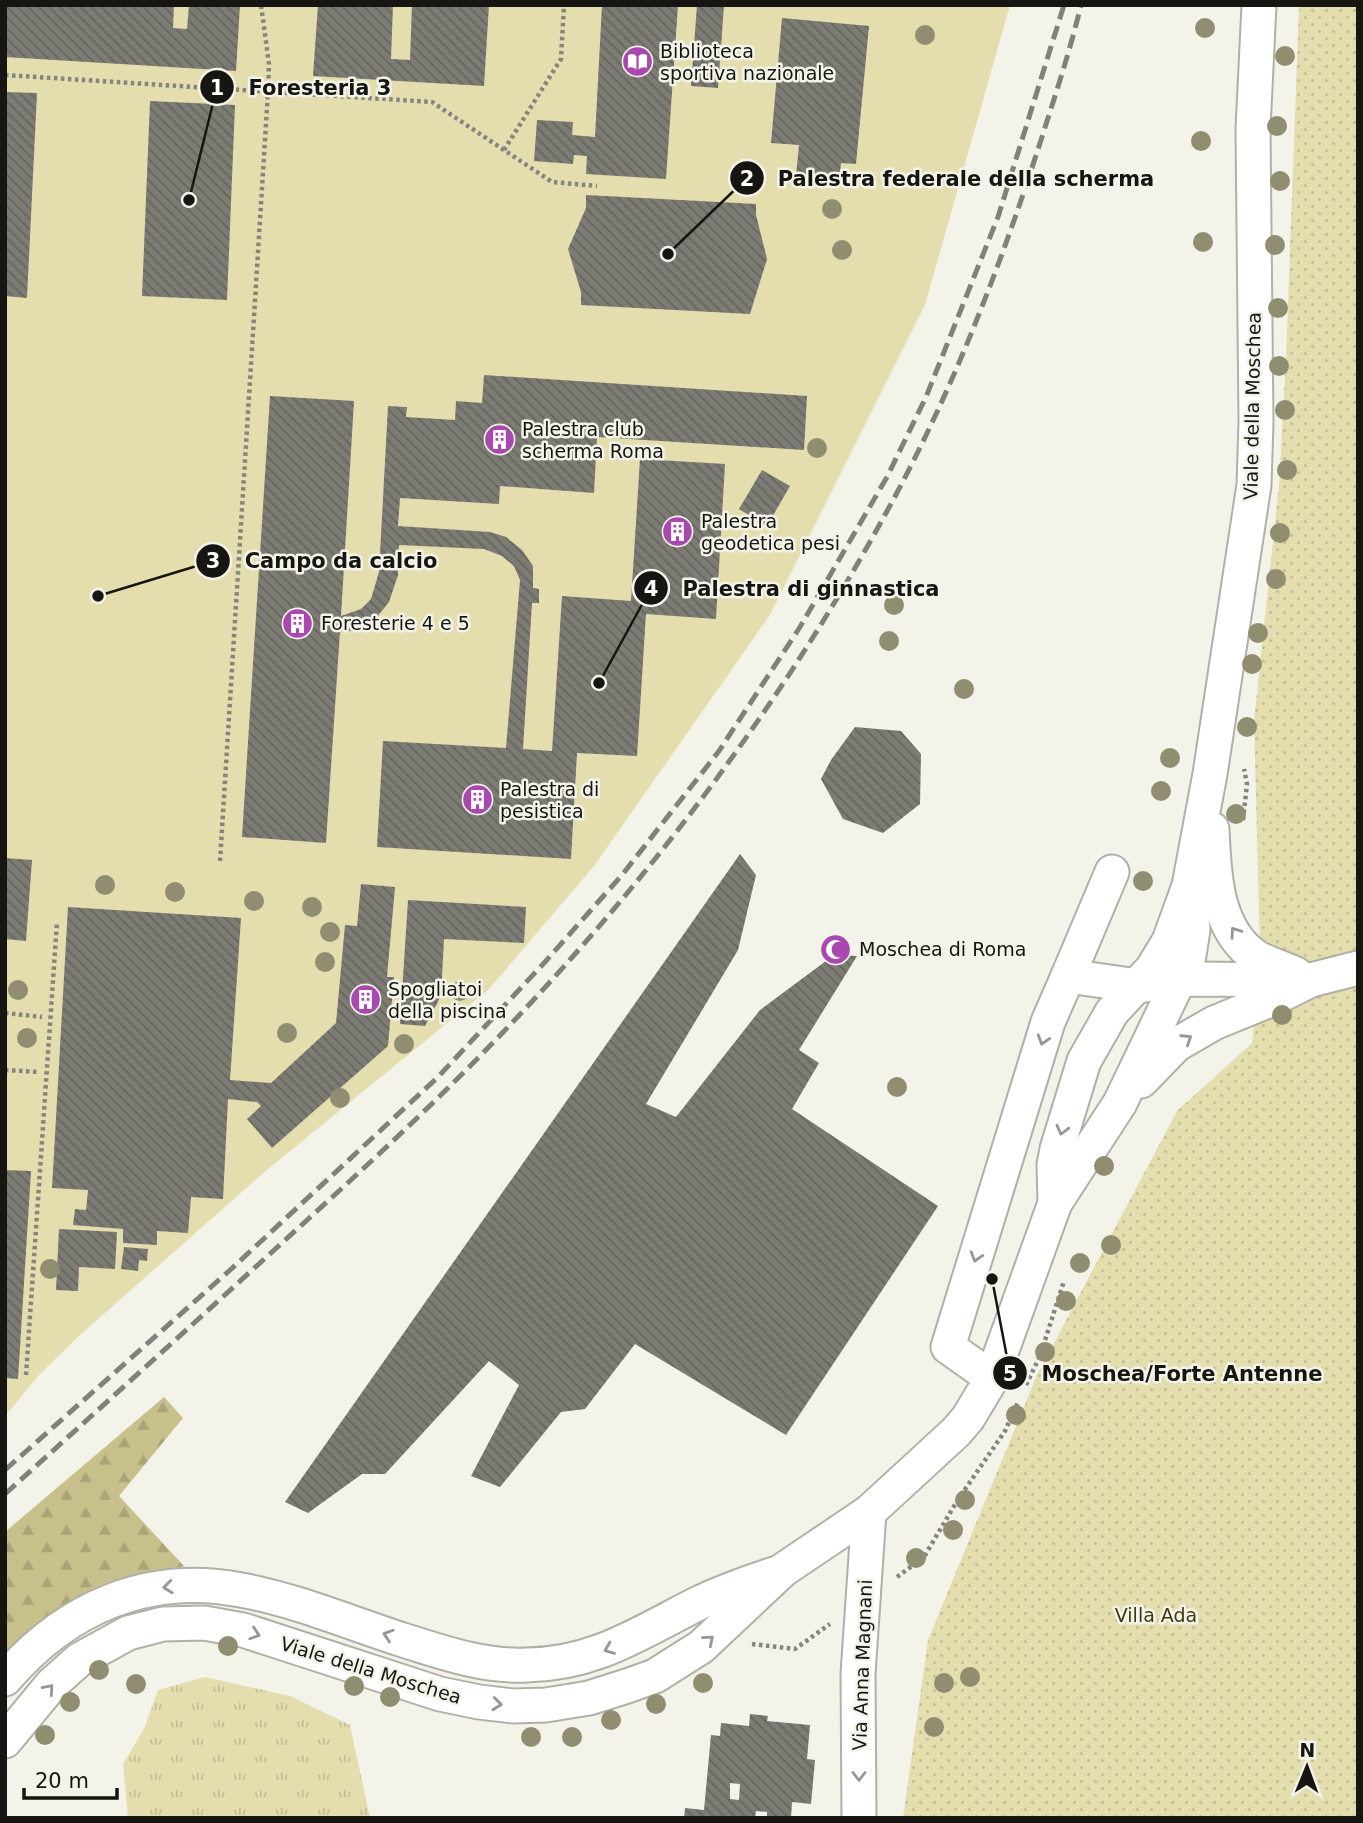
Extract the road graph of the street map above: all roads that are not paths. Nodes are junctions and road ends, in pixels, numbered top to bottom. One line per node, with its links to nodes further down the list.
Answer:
1 (1259, 5): 2 (street, Viale della Moschea)
2 (1210, 774): 4 (street, Viale della Moschea); 8 (street, one-way to 2)
3 (1112, 872): 6 (street)
4 (1189, 886): 7 (street, Viale della Moschea); 9 (street, Viale della Moschea)
5 (1358, 968): 8 (street)
6 (1068, 976): 9 (street); 12 (street, one-way to 12)
7 (1181, 980): 8 (street); 9 (street); 10 (street, Viale della Moschea)
8 (1311, 980): 10 (street, one-way to 8)
9 (1138, 986): 11 (street, Viale della Moschea, one-way to 11)
10 (1120, 1103): 11 (street, Viale della Moschea)
11 (1055, 1203): 12 (street, Viale della Moschea)
12 (992, 1378): 13 (street, Viale della Moschea)
13 (869, 1512): 14 (street, Viale della Moschea); 17 (street, Via Anna Magnani, one-way to 17)
14 (783, 1570): 15 (street, Viale della Moschea, one-way to 15); 16 (street, Viale della Moschea, one-way to 14)
15 (5, 1679)
16 (5, 1741)
17 (859, 1818)

